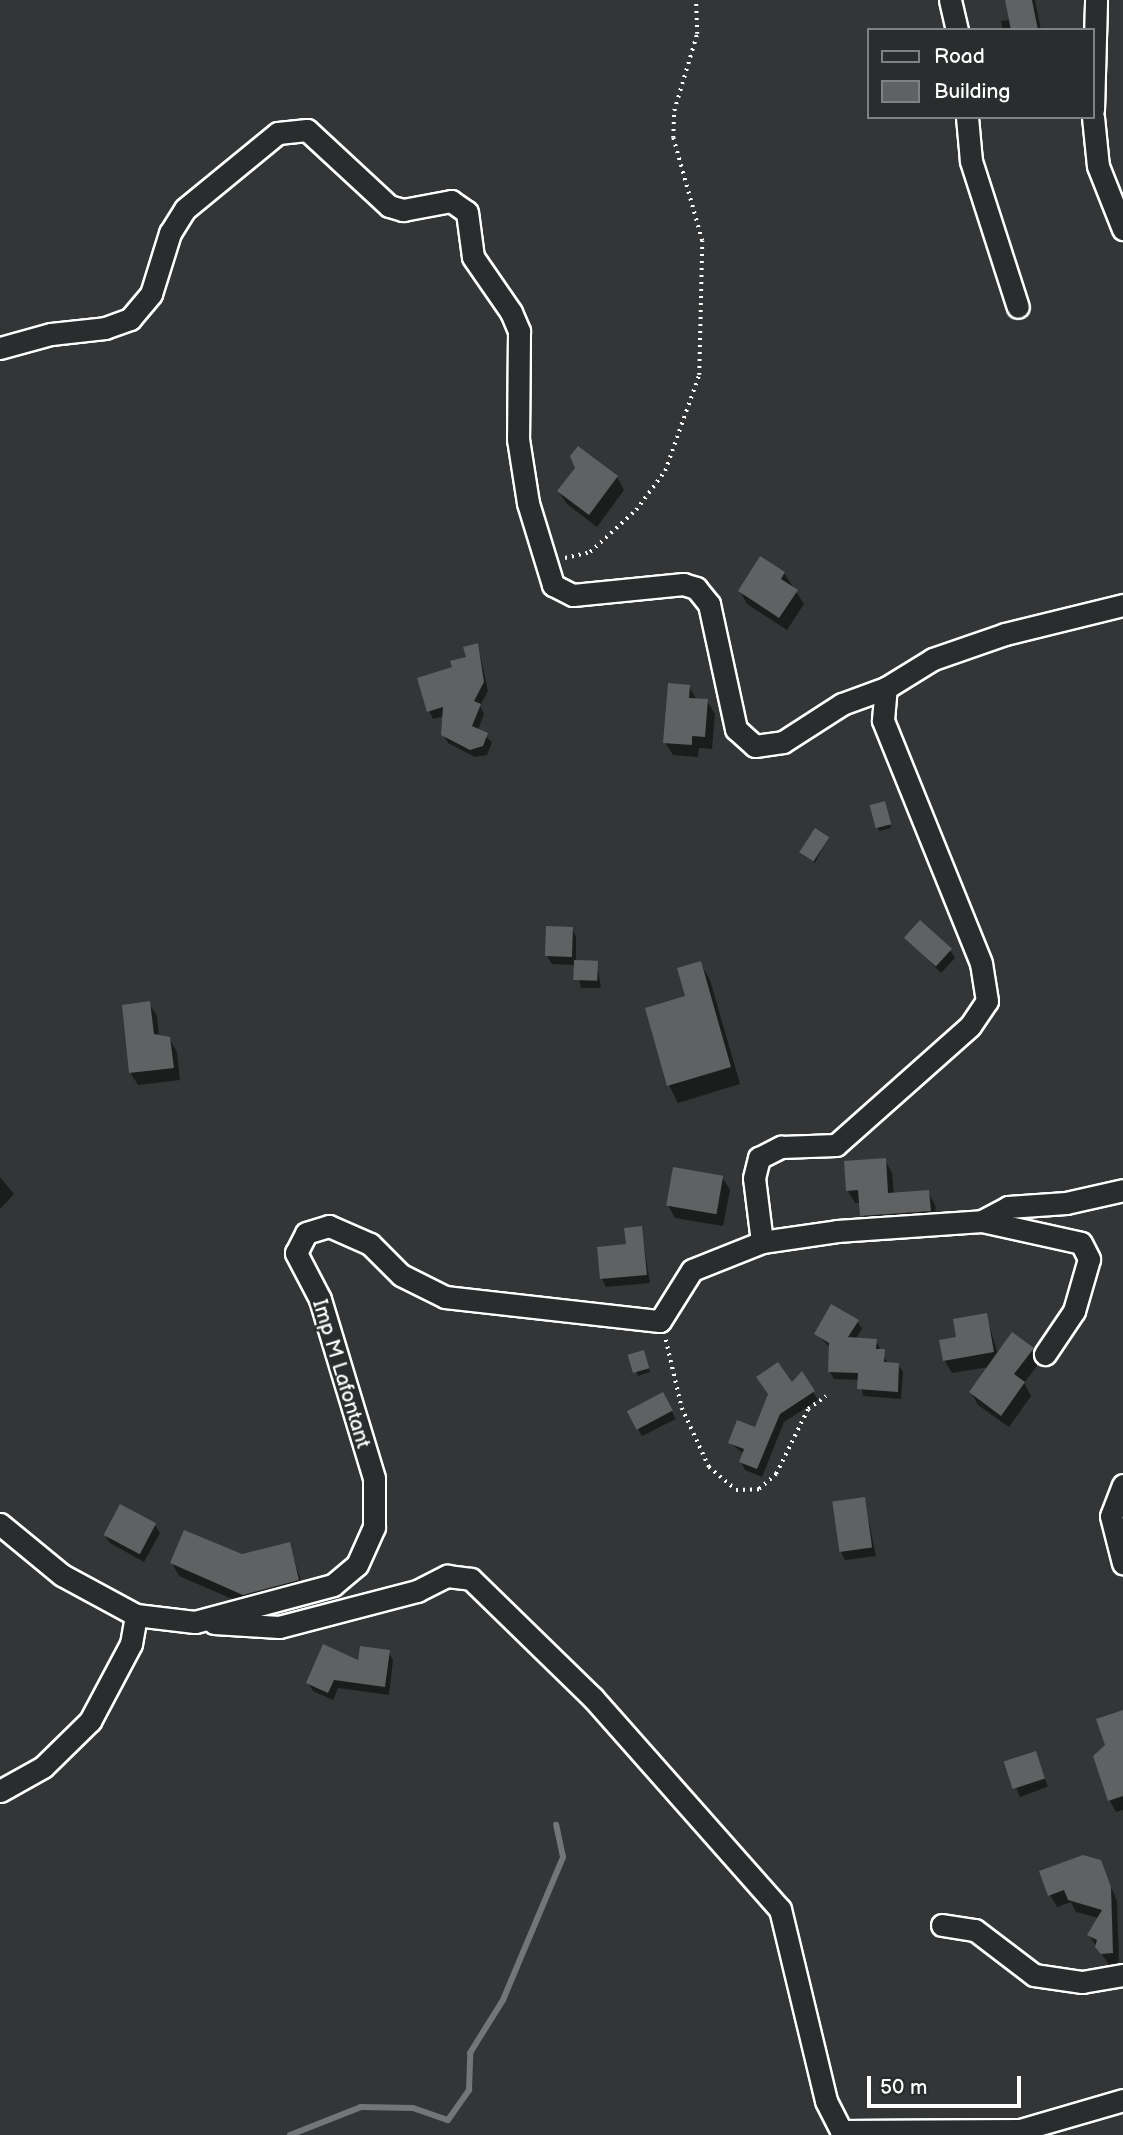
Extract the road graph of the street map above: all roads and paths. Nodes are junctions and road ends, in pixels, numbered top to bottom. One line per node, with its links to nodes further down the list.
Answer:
1 (696, 0): 11 (path)
2 (950, 0): 4 (street)
3 (1096, 0): 5 (street)
4 (957, 28)
5 (1095, 37)
6 (967, 119): 9 (street)
7 (1093, 119): 8 (street)
8 (1123, 229)
9 (1018, 307)
10 (0, 348): 11 (street)
11 (544, 564): 13 (street)
12 (1123, 605): 13 (street)
13 (886, 688): 16 (street)
14 (1123, 1190): 15 (street)
15 (982, 1221): 16 (street); 18 (street)
16 (762, 1242): 17 (street)
17 (660, 1321): 19 (path); 24 (street, Imp M Lafontant)
18 (1045, 1354)
19 (826, 1396)
20 (1123, 1485): 22 (street)
21 (0, 1524): 23 (street)
22 (1123, 1563)
23 (136, 1615): 24 (street, Imp M Lafontant); 25 (street)
24 (195, 1622): 29 (street)
25 (0, 1791)
26 (942, 1925): 27 (street)
27 (1123, 1975)
28 (1123, 2100): 29 (street)
29 (855, 2134)

